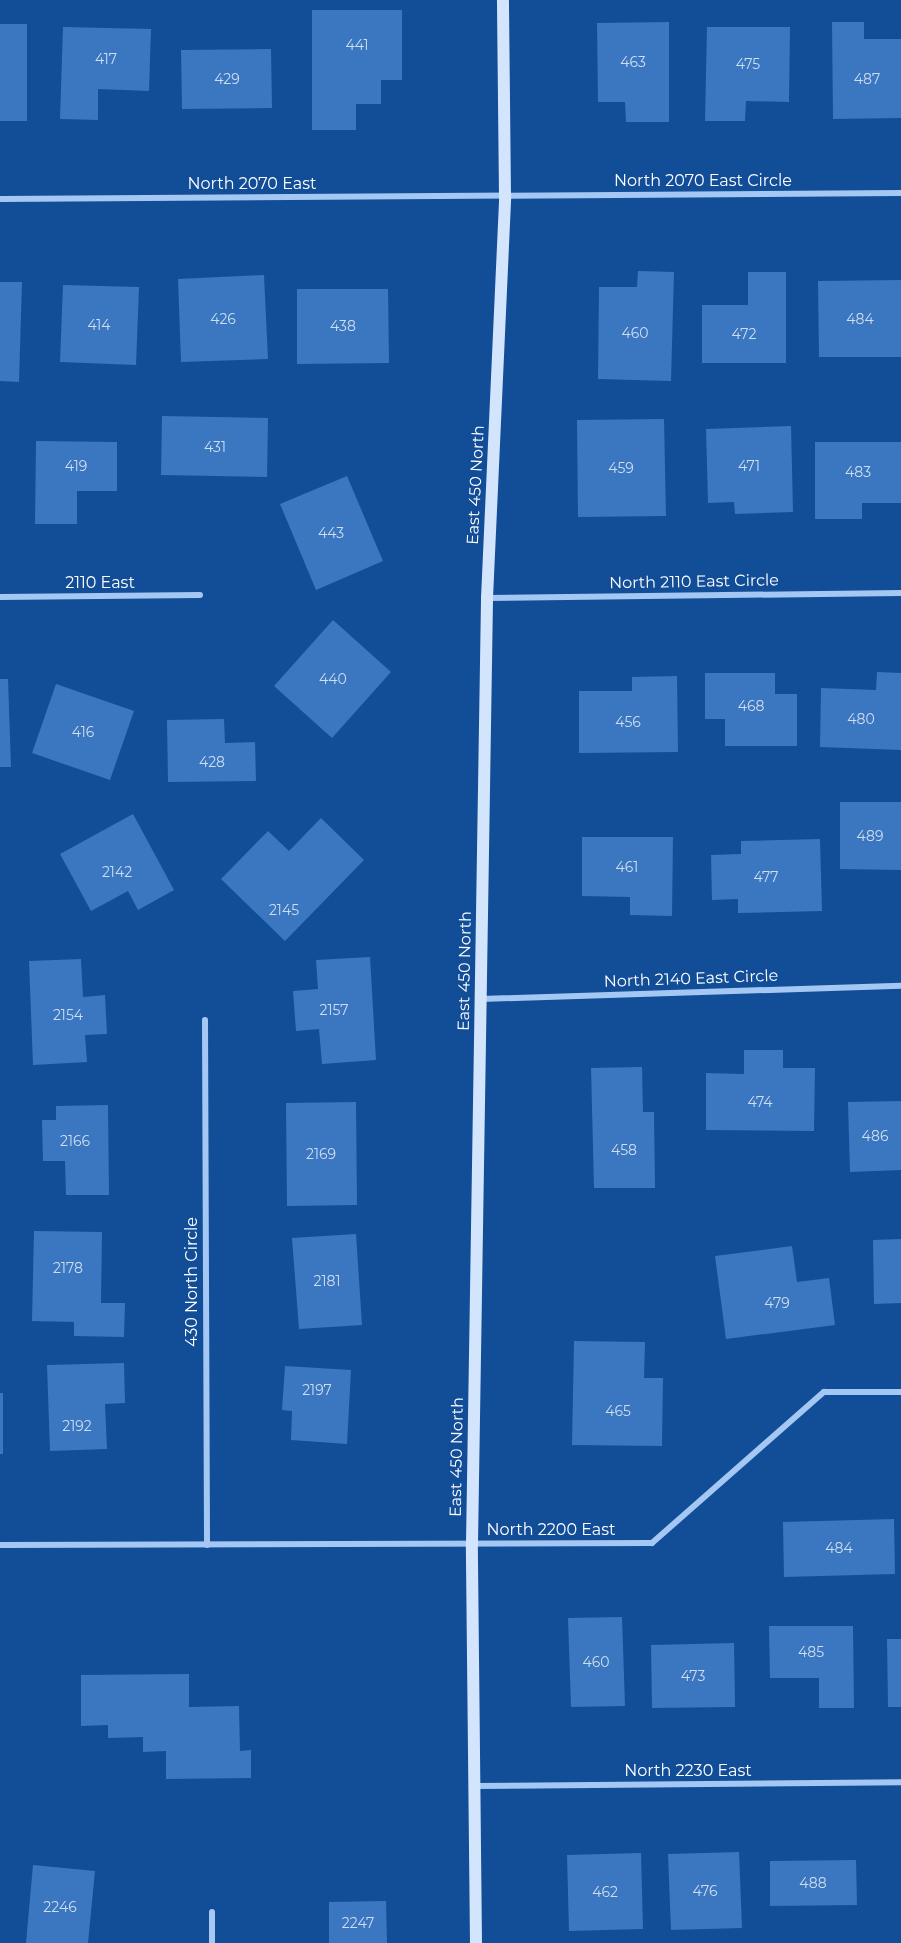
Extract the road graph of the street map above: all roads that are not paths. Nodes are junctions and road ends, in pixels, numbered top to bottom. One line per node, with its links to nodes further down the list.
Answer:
1 (503, 0): 3 (street, East 450 North)
2 (901, 193): 3 (street, North 2070 East Circle)
3 (505, 196): 4 (street, North 2070 East); 8 (street, East 450 North)
4 (0, 199)
5 (901, 593): 8 (street, North 2110 East Circle)
6 (200, 595): 7 (street, 2110 East)
7 (0, 597)
8 (488, 598): 10 (street, East 450 North)
9 (901, 986): 10 (street, North 2140 East Circle)
10 (481, 999): 13 (street, East 450 North)
11 (205, 1020): 15 (street, 430 North Circle)
12 (901, 1392): 13 (street, North 2200 East)
13 (472, 1544): 15 (street, North 2200 East); 17 (street, East 450 North)
14 (0, 1545): 15 (street, North 2200 East)
15 (207, 1545)
16 (901, 1782): 17 (street, North 2230 East)
17 (475, 1786): 20 (street, East 450 North)
18 (212, 1912): 19 (street)
19 (212, 1943)
20 (476, 1943)

